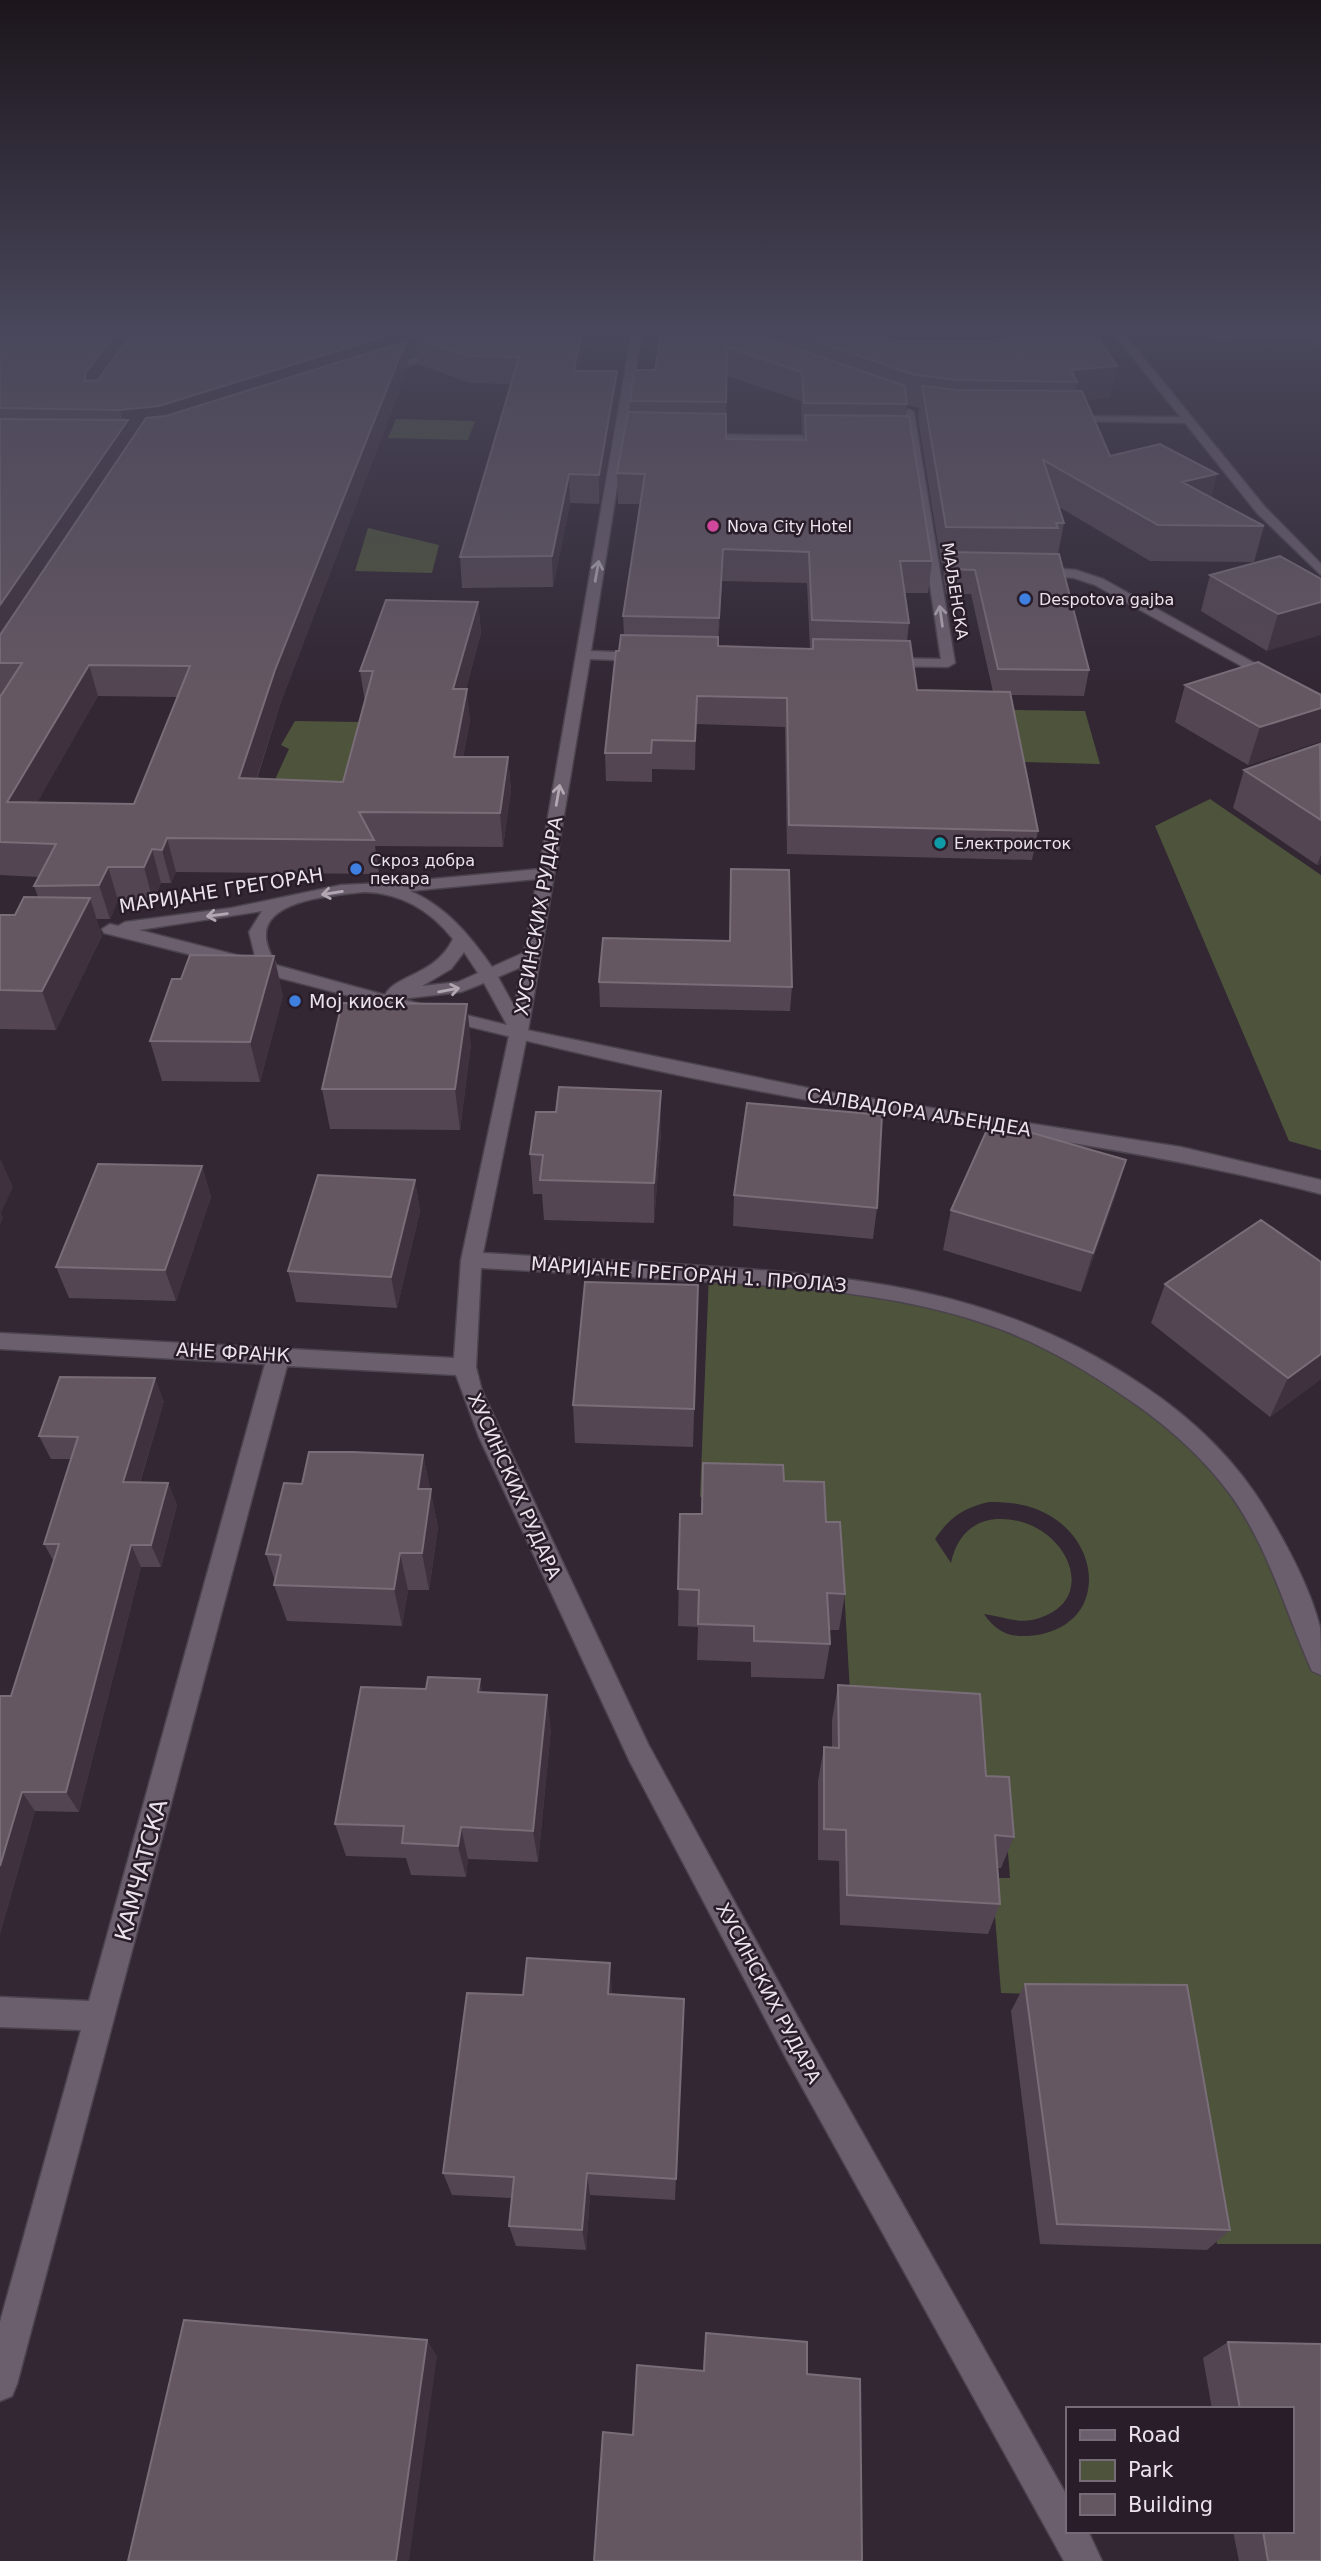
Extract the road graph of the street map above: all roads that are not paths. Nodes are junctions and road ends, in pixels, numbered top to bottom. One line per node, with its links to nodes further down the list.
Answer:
1 (625, 450): 6 (street, ХУСИНСКИХ РУДАРА, one-way to 1)
2 (915, 450): 8 (street, МАЉЕНСКА, one-way to 2)
3 (1212, 450): 5 (street)
4 (1024, 571): 9 (street)
5 (1321, 571)
6 (582, 655): 7 (street); 10 (street, ХУСИНСКИХ РУДАРА, one-way to 6)
7 (663, 657)
8 (866, 661)
9 (1321, 706)
10 (544, 873): 11 (street); 14 (street, ХУСИНСКИХ РУДАРА)
11 (389, 888): 12 (street, МАРИЈАНЕ ГРЕГОРАН, one-way to 12); 13 (street, МАРИЈАНЕ ГРЕГОРАН)
12 (285, 903): 15 (street); 15 (street, МАРИЈАНЕ ГРЕГОРАН, one-way to 15)
13 (461, 940): 16 (street, МАРИЈАНЕ ГРЕГОРАН); 17 (street)
14 (529, 957): 16 (street); 18 (street, ХУСИНСКИХ РУДАРА)
15 (268, 967): 17 (street, МАРИЈАНЕ ГРЕГОРАН)
16 (492, 976): 17 (street, one-way to 16); 18 (street, МАРИЈАНЕ ГРЕГОРАН)
17 (356, 993): 18 (street, МАРИЈАНЕ ГРЕГОРАН)
18 (519, 1031): 19 (street, САЛВАДОРА АЉЕНДЕА); 20 (street, ХУСИНСКИХ РУДАРА)
19 (1321, 1187)
20 (471, 1260): 23 (street, ХУСИНСКИХ РУДАРА); 24 (street, МАРИЈАНЕ ГРЕГОРАН 1. ПРОЛАЗ)
21 (0, 1341): 22 (street, АНЕ ФРАНК)
22 (279, 1355): 23 (street, АНЕ ФРАНК); 26 (street, КАМЧАТСКА)
23 (465, 1367): 28 (street, ХУСИНСКИХ РУДАРА)
24 (1321, 1663)
25 (0, 2012): 26 (street)
26 (102, 2016): 27 (street, КАМЧАТСКА)
27 (0, 2385)
28 (1066, 2527)
29 (1069, 2533): 30 (street, ХУСИНСКИХ РУДАРА)
30 (1084, 2561)

